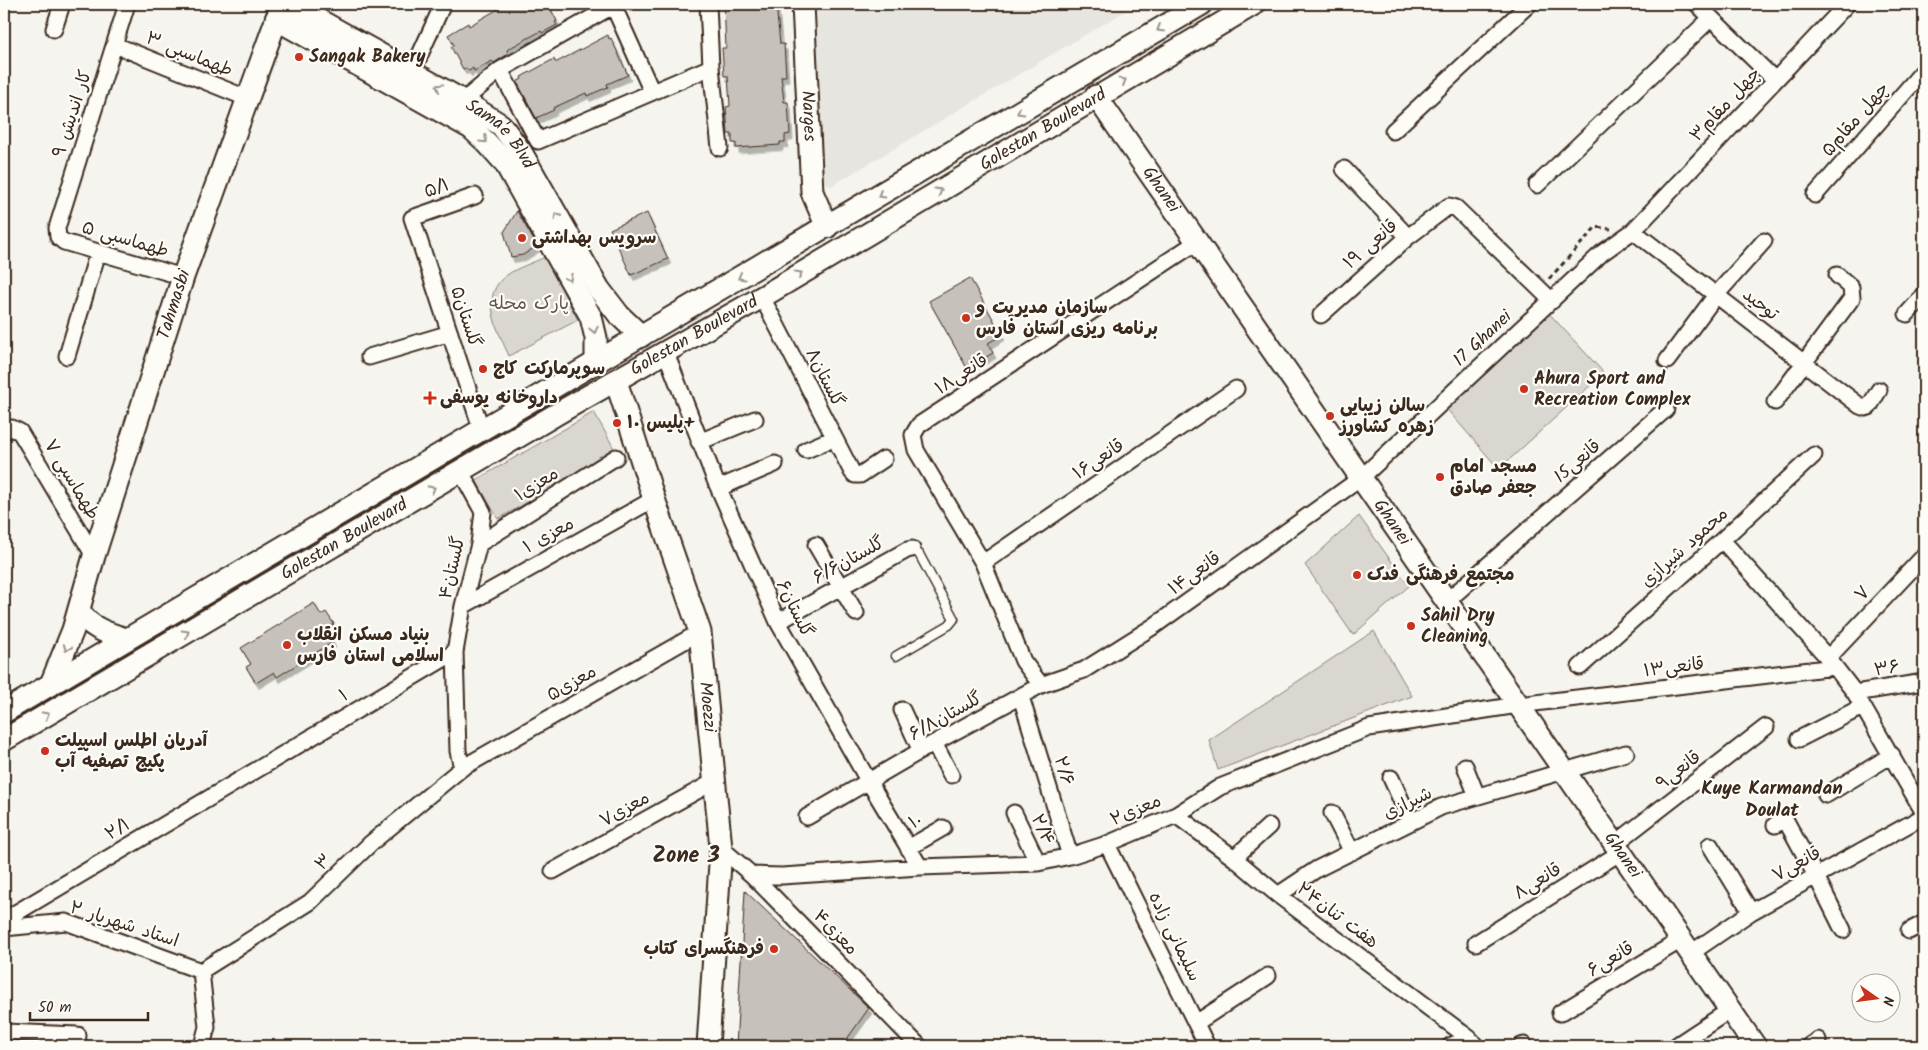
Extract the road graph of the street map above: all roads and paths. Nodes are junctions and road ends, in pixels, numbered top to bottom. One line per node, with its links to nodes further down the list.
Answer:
1 (62, 4): 14 (street)
2 (127, 4): 15 (street, ۹ کار اندیش)
3 (444, 4): 19 (street)
4 (614, 4): 17 (street); 21 (street)
5 (708, 4): 16 (street)
6 (803, 4): 32 (street, Narges)
7 (1202, 4): 32 (street, Golestan Boulevard, one-way to 32)
8 (1254, 4): 22 (street, Golestan Boulevard, one-way to 8)
9 (1529, 4): 25 (street)
10 (1697, 4): 13 (street)
11 (1847, 4): 20 (street, چهل مقام۳)
12 (283, 9): 19 (street, Sama'e Blvd); 23 (street, Tahmasbi); 41 (street, Sama'e Blvd, one-way to 41)
13 (1711, 18): 20 (street); 28 (street)
14 (54, 29)
15 (115, 45): 23 (street, ۳ طهماسبی); 34 (street, ۹ کار اندیش)
16 (711, 67): 21 (street); 26 (street)
17 (500, 70): 21 (street); 24 (street)
18 (1924, 70): 29 (street, چهل مقام۵)
19 (412, 72): 24 (street, Sama'e Blvd, one-way to 19)
20 (1775, 80): 33 (street, چهل مقام۳)
21 (652, 92)
22 (1096, 96): 37 (street, Ghanei); 44 (street, Golestan Boulevard, one-way to 22)
23 (249, 99): 40 (street, Tahmasbi)
24 (463, 100): 41 (street, Sama'e Blvd, one-way to 24)
25 (1393, 132)
26 (720, 148)
27 (1344, 169): 35 (street)
28 (1537, 186)
29 (1815, 195)
30 (475, 196): 31 (street, ۵/۱)
31 (412, 218): 48 (street, گلستان۵)
32 (826, 227): 49 (street, Golestan Boulevard, one-way to 49)
33 (1633, 231): 42 (street, توحید); 45 (street, 17 Ghanei)
34 (58, 237): 38 (street, ۵ طهماسبی)
35 (1408, 237): 45 (street, قانعی ۱۹); 47 (street, قانعی ۱۹)
36 (1764, 241): 42 (street)
37 (1197, 242): 74 (street, Ghanei); 83 (street, ۱۸قانعی)
38 (98, 252): 40 (street, ۵ طهماسبی); 51 (street)
39 (1837, 275): 55 (street)
40 (183, 277): 81 (street, Tahmasbi)
41 (590, 294): 49 (street, Sama'e Blvd); 54 (street, Sama'e Blvd, one-way to 54)
42 (1716, 295): 53 (street); 55 (street, توحید)
43 (1924, 295): 46 (street)
44 (762, 297): 50 (street, Golestan Boulevard); 66 (street, گلستان۸)
45 (1552, 300): 74 (street, 17 Ghanei)
46 (1907, 314)
47 (1321, 315)
48 (450, 333): 52 (street); 63 (street, گلستان۵)
49 (641, 336): 54 (street, Golestan Boulevard)
50 (666, 353): 56 (street, Golestan Boulevard); 67 (street, گلستان۶)
51 (67, 356)
52 (369, 357)
53 (1666, 361)
54 (596, 362): 61 (street, Golestan Boulevard)
55 (1804, 363): 58 (street, توحید); 59 (street)
56 (616, 381): 65 (street, Golestan Boulevard); 76 (street, Moezzi)
57 (1236, 389): 83 (street, ۱۶قانعی)
58 (1880, 390)
59 (1775, 402)
60 (1666, 409): 85 (street, 15قانعی)
61 (506, 415): 63 (street, Golestan Boulevard); 65 (street)
62 (756, 419): 67 (street)
63 (481, 428): 91 (street, Golestan Boulevard)
64 (8, 430): 81 (street, ۷ طهماسبی)
65 (520, 437): 73 (street, Golestan Boulevard)
66 (834, 438): 68 (street); 71 (street, گلستان۸)
67 (699, 442): 75 (street, گلستان۶)
68 (806, 450)
69 (1814, 455): 77 (street, محمود شیرازی)
70 (616, 457): 78 (street, ۱معزی)
71 (884, 459)
72 (776, 464): 75 (street)
73 (461, 472): 78 (street, گلستان۴); 106 (street, Golestan Boulevard, one-way to 73)
74 (1361, 478): 85 (street, Ghanei); 98 (street, ۱۴قانعی)
75 (718, 488): 89 (street, گلستان۶)
76 (654, 499): 86 (street, معزی ۱); 90 (street, Moezzi)
77 (1722, 540): 94 (street); 95 (street, محمود شیرازی)
78 (479, 544): 86 (street, گلستان۴)
79 (816, 545): 84 (street)
80 (912, 549): 84 (street, ۶/۶گلستان); 93 (lane)
81 (94, 556): 87 (street, Tahmasbi)
82 (1924, 556): 94 (street, ۷)
83 (983, 562): 98 (street)
84 (840, 586): 88 (street); 89 (street, ۶/۶گلستان)
85 (1447, 601): 101 (street, Ghanei)
86 (463, 606): 92 (street, گلستان۴)
87 (79, 610): 91 (street); 97 (street, Tahmasbi, one-way to 97)
88 (856, 613)
89 (778, 622): 117 (street, گلستان۶)
90 (700, 632): 111 (street, ۵معزی); 116 (street, Moezzi)
91 (126, 640): 97 (street, Golestan Boulevard)
92 (455, 652): 111 (street, گلستان۴); 113 (street, ۱)
93 (896, 656)
94 (1832, 663): 100 (street); 101 (street, ۱۳قانعی)
95 (1580, 667)
96 (1924, 682): 100 (street, ۳۶)
97 (51, 684): 103 (street, Golestan Boulevard)
98 (1042, 685): 99 (street, ۶/۸گلستان)
99 (1021, 698): 107 (street, ۶/۸گلستان); 136 (street, ۲/۶)
100 (1859, 700): 105 (street, ۳۶); 109 (street)
101 (1518, 705): 112 (street, Ghanei); 123 (street, ۲معزی)
102 (902, 710): 107 (street)
103 (4, 712)
104 (1766, 727): 134 (street, ۹قانعی)
105 (1799, 739)
106 (4, 740)
107 (927, 747): 114 (street); 117 (street, ۶/۸گلستان)
108 (1626, 752): 112 (street, شیرازی)
109 (1892, 755): 118 (street); 119 (street)
110 (1464, 766): 120 (street)
111 (462, 768): 152 (street, ۳)
112 (1565, 772): 120 (street, شیرازی); 134 (street, Ghanei)
113 (252, 773): 145 (street, ۲/۱)
114 (951, 776)
115 (1391, 778): 126 (street)
116 (715, 781): 132 (street, Moezzi); 140 (street, ۷معزی)
117 (869, 782): 125 (street, ۶/۸گلستان); 133 (street, گلستان۶)
118 (1919, 793): 124 (street)
119 (1826, 795)
120 (1477, 796): 126 (street, شیرازی)
121 (1014, 813): 138 (street, ۲/۴)
122 (1332, 813): 135 (street)
123 (1176, 814): 130 (street, ۲معزی); 137 (street, هفت تنان۲۴)
124 (1924, 814): 142 (street, ۷قانعی)
125 (807, 817)
126 (1411, 822): 135 (street, شیرازی)
127 (1775, 825): 142 (street)
128 (1269, 826): 137 (street)
129 (943, 828): 133 (street, ۱۰)
130 (1107, 844): 136 (street, ۲معزی); 156 (street, سلیمانی زاده)
131 (1710, 845): 144 (street)
132 (721, 848): 141 (street, ۴معزی); 162 (street, Moezzi)
133 (908, 848): 139 (street, گلستان۶)
134 (1618, 848): 150 (street, ۸قانعی); 151 (street, Ghanei)
135 (1352, 852): 143 (street, شیرازی)
136 (1070, 856): 138 (street, ۲معزی)
137 (1234, 858): 143 (street, هفت تنان۲۴)
138 (1038, 863): 139 (street, ۲معزی)
139 (920, 867): 141 (street, ۲معزی)
140 (553, 871)
141 (752, 875): 163 (street, ۴معزی)
142 (1816, 876): 144 (street, ۷قانعی); 148 (street)
143 (1278, 895): 158 (street, هفت تنان۲۴)
144 (1751, 912): 151 (street, ۷قانعی)
145 (4, 920)
146 (1924, 923): 149 (street)
147 (4, 928): 152 (street, استاد شهریار ۲)
148 (1843, 930)
149 (1909, 931)
150 (1476, 943)
151 (1686, 946): 154 (street, Ghanei); 155 (street, ۶قانعی)
152 (201, 971): 161 (street)
153 (1268, 976): 156 (street)
154 (1730, 1010): 159 (street); 166 (street, Ghanei)
155 (1560, 1013)
156 (1196, 1023): 164 (street, سلیمانی زاده)
157 (4, 1032): 160 (street)
158 (1473, 1042): 165 (street)
159 (1677, 1045)
160 (78, 1046)
161 (202, 1046)
162 (708, 1046)
163 (919, 1046)
164 (1208, 1046)
165 (1450, 1046)
166 (1755, 1046)

